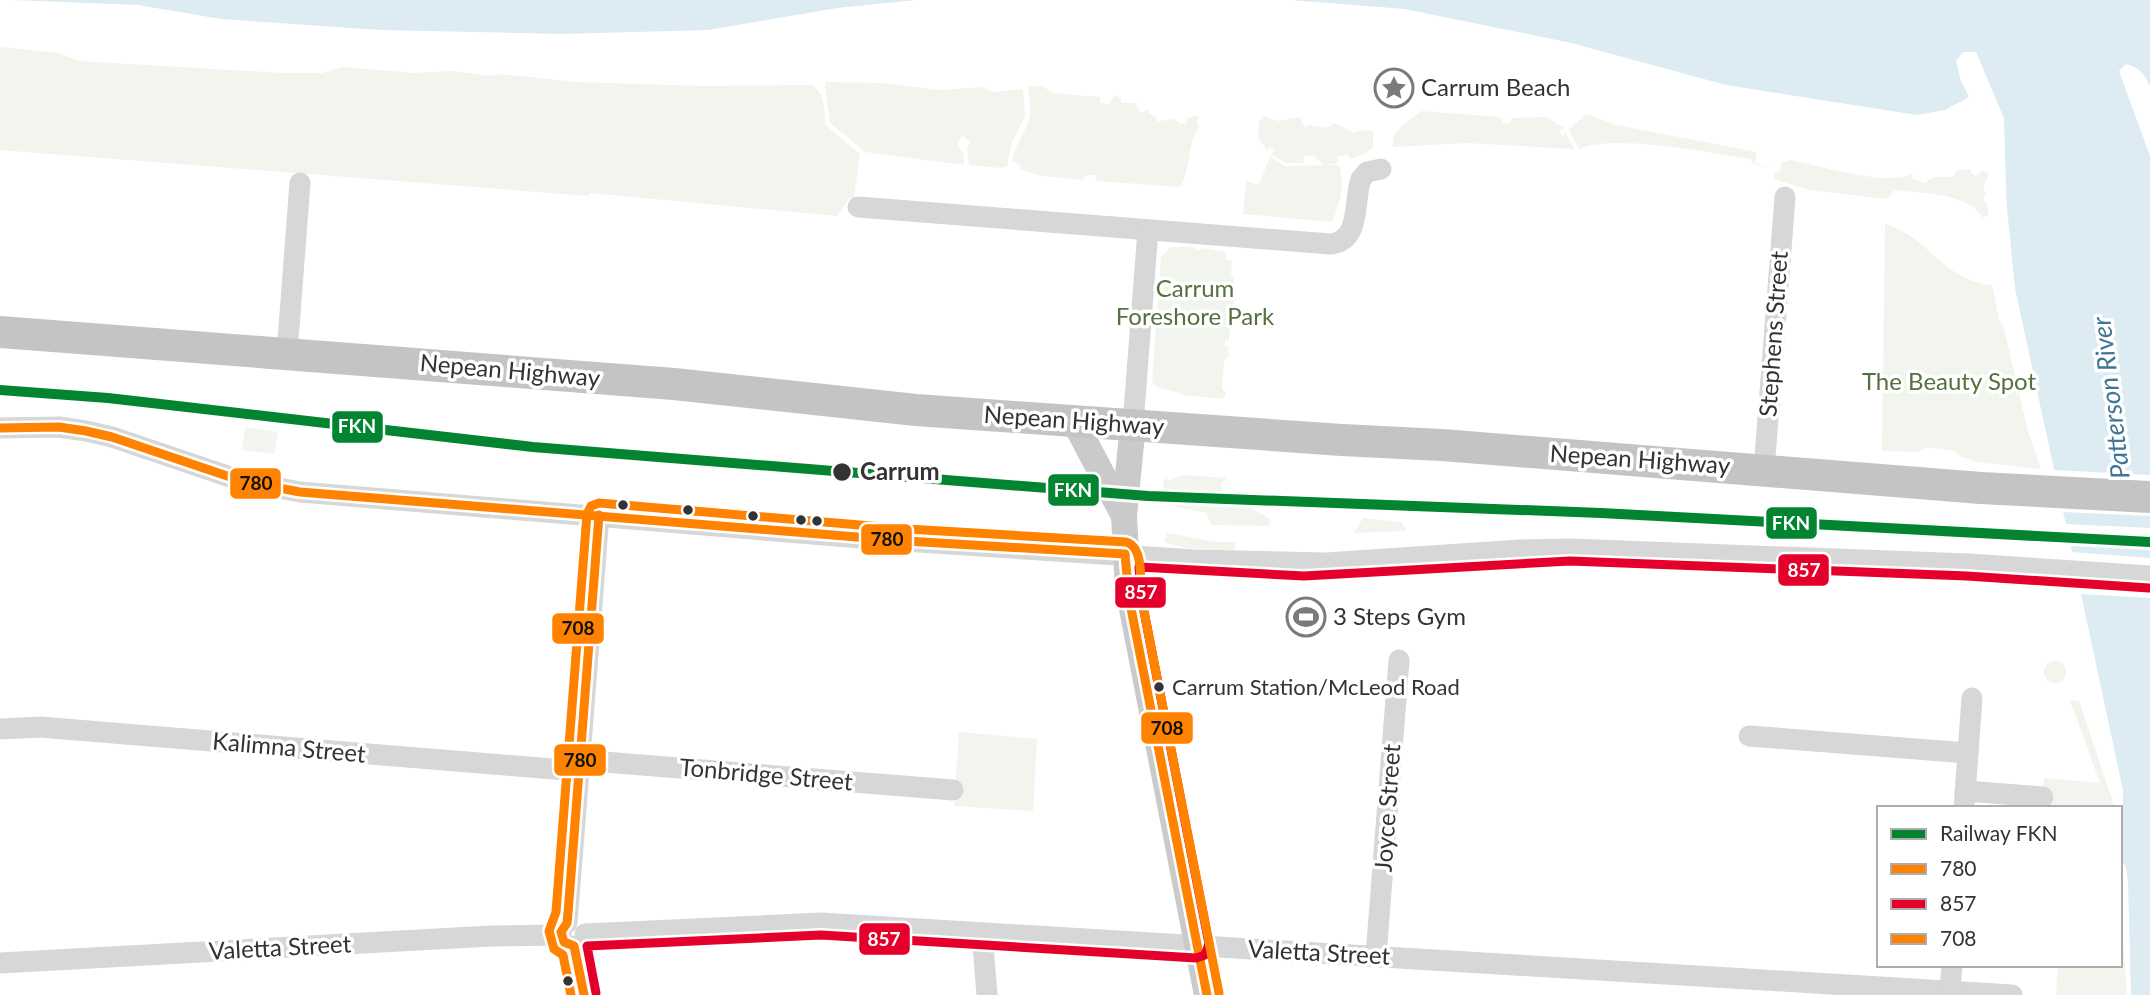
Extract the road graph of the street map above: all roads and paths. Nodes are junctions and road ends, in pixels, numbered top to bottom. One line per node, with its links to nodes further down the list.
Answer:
1 (1381, 169): 5 (street)
2 (300, 183): 7 (street)
3 (1785, 198): 11 (street, Stephens Street)
4 (858, 207): 5 (street)
5 (1148, 230): 9 (street)
6 (0, 332): 7 (highway, Nepean Highway)
7 (287, 353): 8 (highway, Nepean Highway)
8 (1074, 421): 9 (highway, Nepean Highway); 14 (main road)
9 (1133, 424): 11 (highway, Nepean Highway); 14 (main road)
10 (0, 428): 13 (street)
11 (1764, 470): 12 (highway, Nepean Highway)
12 (2150, 497)
13 (598, 515): 15 (street); 22 (street)
14 (1124, 516): 15 (main road)
15 (1125, 554): 16 (street); 28 (main road)
16 (2150, 576)
17 (1399, 660): 29 (street, Joyce Street)
18 (1972, 698): 21 (street)
19 (0, 729): 22 (street, Kalimna Street)
20 (1749, 736): 21 (street)
21 (1968, 753): 25 (street)
22 (578, 765): 23 (street, Tonbridge Street); 27 (street)
23 (953, 790)
24 (2043, 797): 25 (street)
25 (1965, 799)
26 (982, 933): 27 (street, Valetta Street); 28 (street, Valetta Street); 35 (street)
27 (572, 934): 30 (street, Valetta Street); 34 (street)
28 (1197, 946): 29 (street, Valetta Street); 36 (main road)
29 (1376, 956): 32 (street, Valetta Street)
30 (0, 963)
31 (1952, 967): 33 (street)
32 (1872, 990): 33 (street, Valetta Street)
33 (1950, 990): 37 (street, Valetta Street)
34 (584, 995)
35 (988, 995)
36 (1207, 995)
37 (2012, 995)

